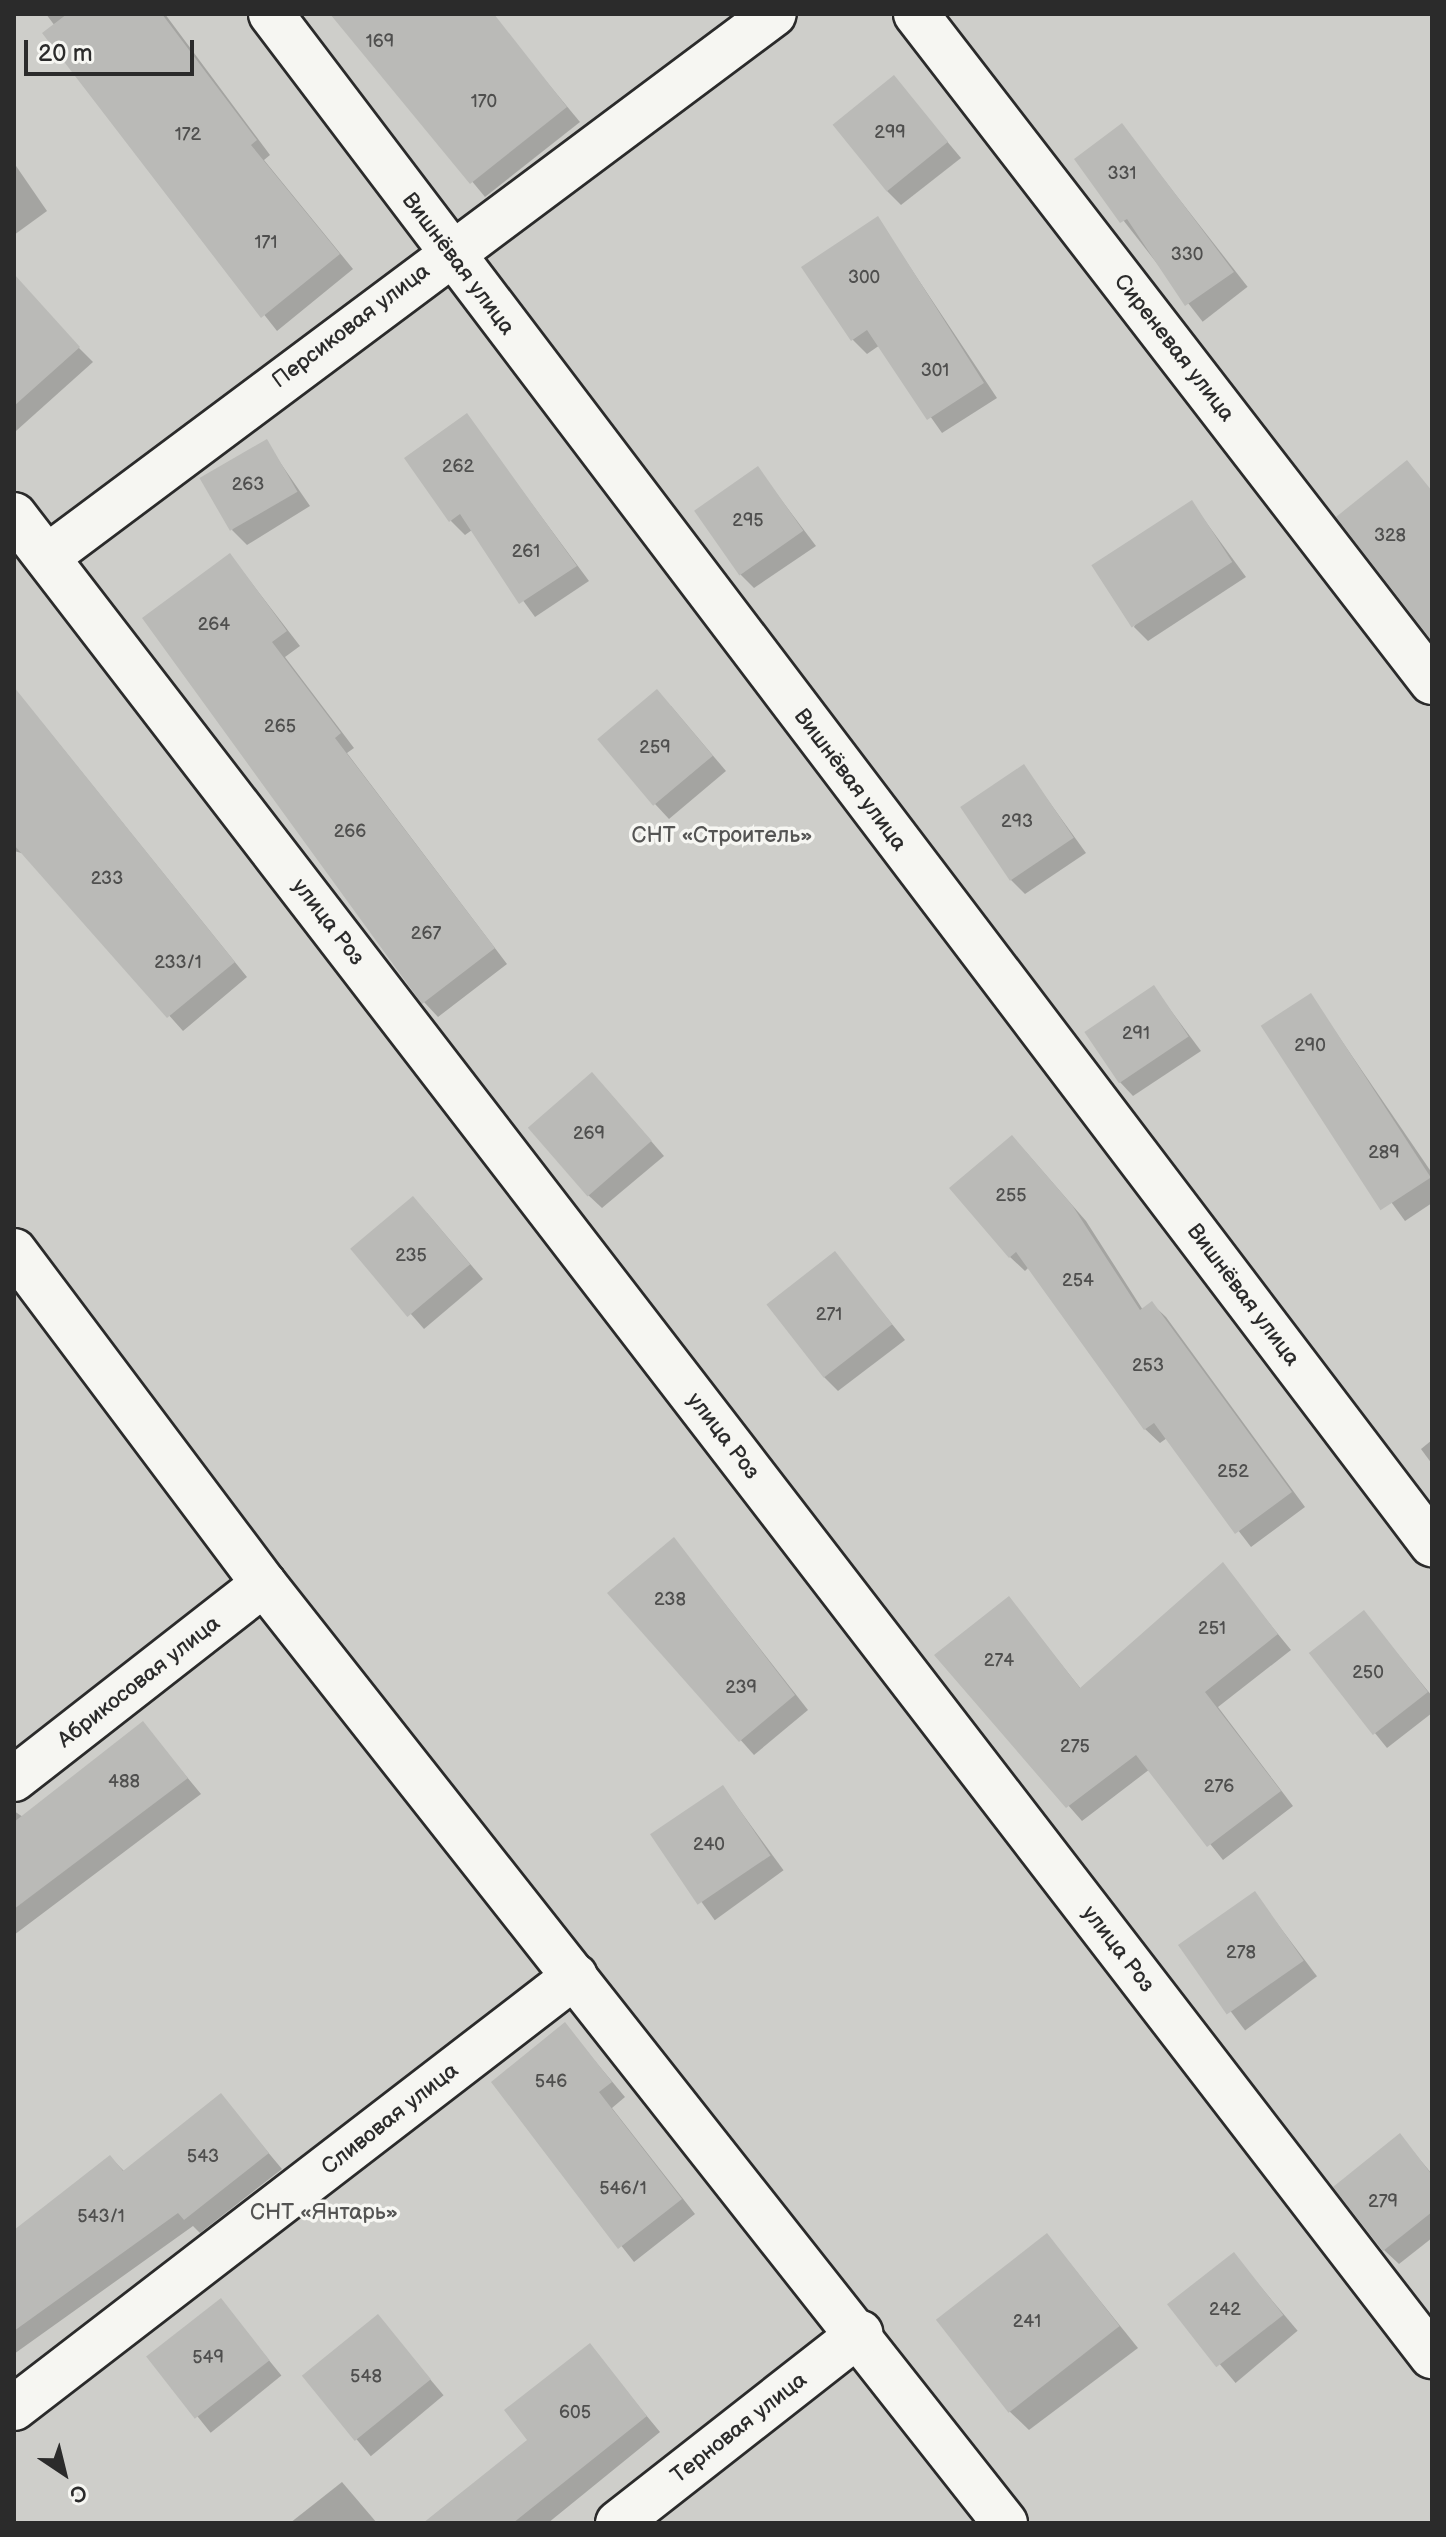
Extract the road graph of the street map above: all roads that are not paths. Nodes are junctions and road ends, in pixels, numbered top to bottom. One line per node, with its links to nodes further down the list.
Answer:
1 (271, 14): 4 (street, Вишнёвая улица)
2 (774, 14): 4 (street, Персиковая улица)
3 (916, 14): 7 (street, Сиреневая улица)
4 (448, 252): 6 (street, Персиковая улица); 9 (street, Вишнёвая улица)
5 (14, 515): 6 (street, улица Роз)
6 (47, 557): 14 (street, улица Роз)
7 (1432, 682)
8 (14, 1251): 10 (street)
9 (1432, 1544)
10 (264, 1584): 11 (street, Абрикосовая улица); 12 (street)
11 (14, 1779)
12 (575, 1976): 13 (street); 15 (street, Сливовая улица)
13 (860, 2333): 16 (street, Терновая улица); 17 (street)
14 (1432, 2356)
15 (14, 2408)
16 (618, 2523)
17 (1005, 2523)

